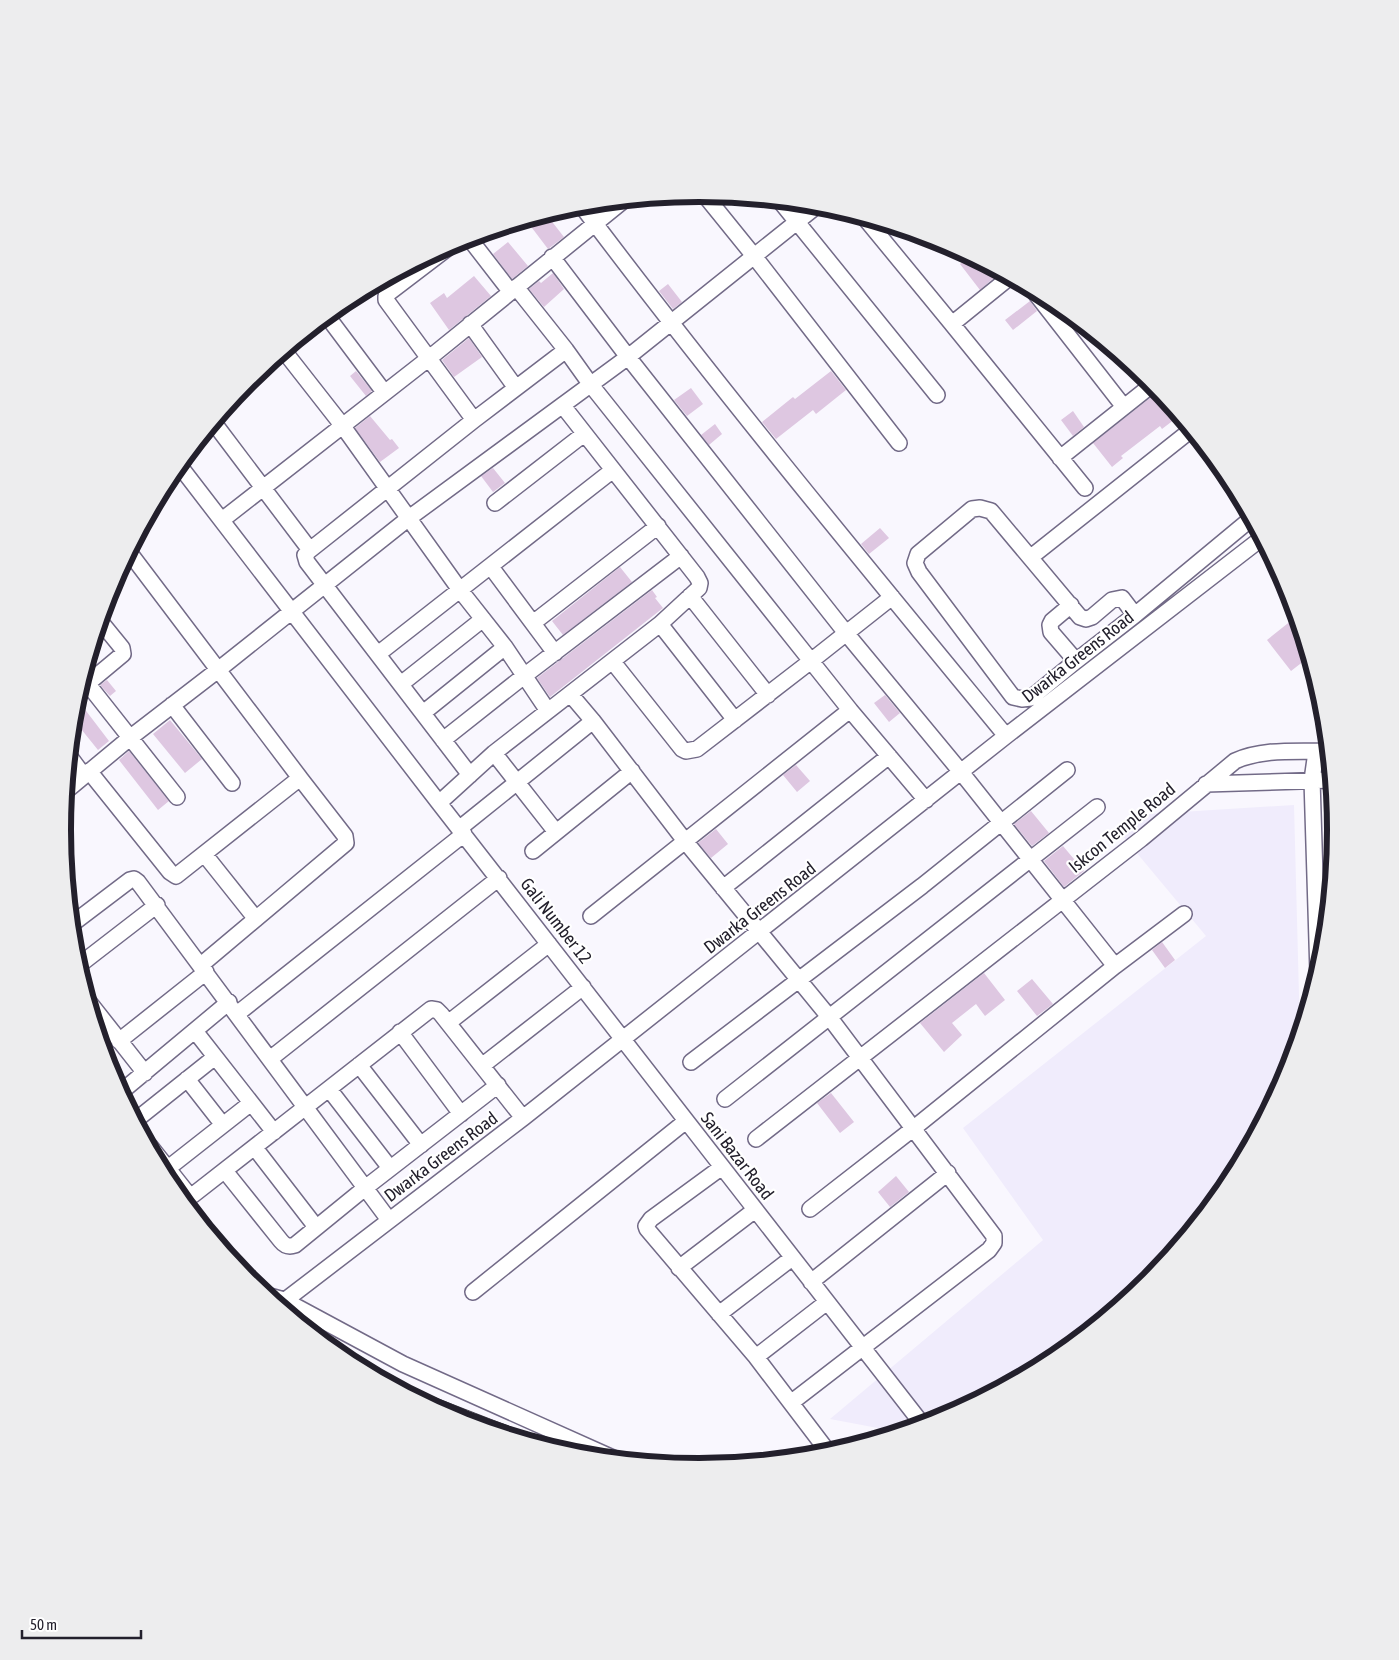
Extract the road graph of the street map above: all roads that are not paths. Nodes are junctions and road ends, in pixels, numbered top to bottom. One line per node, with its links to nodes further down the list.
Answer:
1 (710, 202): 10 (street)
2 (613, 208): 7 (street)
3 (785, 208): 6 (street)
4 (586, 212): 7 (street)
5 (809, 212): 6 (street)
6 (796, 221): 10 (street); 28 (street)
7 (594, 223): 11 (street); 17 (street)
8 (870, 226): 19 (street)
9 (474, 244): 14 (street)
10 (754, 256): 17 (street); 36 (street)
11 (552, 257): 14 (street); 22 (street)
12 (426, 265): 23 (street)
13 (1005, 281): 19 (street)
14 (513, 289): 18 (street); 20 (street)
15 (1045, 305): 30 (street)
16 (331, 322): 27 (street)
17 (671, 322): 22 (street); 57 (street)
18 (470, 324): 23 (street); 25 (street)
19 (952, 324): 37 (street)
20 (566, 350): 24 (street); 25 (street)
21 (288, 356): 32 (street)
22 (628, 357): 24 (street); 65 (street)
23 (428, 359): 27 (street); 31 (street)
24 (591, 385): 29 (street); 71 (street)
25 (516, 388): 31 (street)
26 (1147, 389): 30 (street)
27 (384, 392): 32 (street)
28 (937, 395)
29 (563, 406): 34 (street); 44 (street)
30 (1124, 407): 37 (street)
31 (474, 420): 41 (street)
32 (342, 426): 40 (street); 41 (street)
33 (218, 428): 40 (street)
34 (584, 434): 38 (street); 43 (street)
35 (1186, 434): 51 (street)
36 (899, 442)
37 (1060, 458): 42 (street)
38 (614, 470): 47 (street); 53 (street)
39 (184, 471): 45 (street, Gali Number 12)
40 (263, 488): 45 (street); 49 (street)
41 (387, 488): 44 (street); 49 (street)
42 (1085, 488)
43 (495, 502)
44 (409, 518): 54 (street); 55 (street)
45 (222, 520): 59 (street, Gali Number 12)
46 (1247, 522): 60 (street)
47 (658, 526): 50 (street); 62 (street)
48 (1257, 542): 70 (street, Dwarka Greens Road)
49 (310, 550): 54 (street)
50 (681, 556): 56 (street); 68 (street)
51 (1032, 557): 58 (street); 72 (street)
52 (133, 558): 74 (street)
53 (491, 567): 55 (street); 62 (street)
54 (325, 585): 59 (street); 69 (street)
55 (460, 590): 61 (street); 69 (street)
56 (690, 596): 63 (street); 80 (street)
57 (892, 597): 65 (street); 87 (street)
58 (1071, 605): 60 (street); 72 (street)
59 (292, 611): 74 (street); 109 (street, Gali Number 12)
60 (1135, 615): 66 (street)
61 (483, 619): 67 (street); 77 (street)
62 (532, 623): 68 (street)
63 (660, 624): 73 (street); 86 (street)
64 (105, 627): 76 (street)
65 (846, 633): 71 (street); 97 (street)
66 (1102, 641): 70 (street); 72 (street)
67 (505, 647): 75 (street); 84 (street)
68 (555, 653): 75 (street)
69 (378, 654): 77 (street)
70 (1113, 654): 87 (street, Dwarka Greens Road)
71 (811, 661): 80 (street); 82 (street)
72 (1076, 661)
73 (613, 662): 79 (street); 86 (street)
74 (218, 670): 81 (street); 100 (street)
75 (524, 676): 83 (street); 89 (street)
76 (90, 679)
77 (401, 684): 84 (street)
78 (88, 689): 88 (street)
79 (570, 695): 83 (street); 85 (street)
80 (768, 695): 86 (street)
81 (172, 706): 88 (street); 104 (street)
82 (850, 710): 93 (street); 114 (street)
83 (548, 712): 92 (street)
84 (423, 713): 89 (street)
85 (593, 720): 96 (street); 103 (street)
86 (734, 720)
87 (1006, 736): 97 (street, Dwarka Greens Road)
88 (131, 737): 98 (street); 107 (street)
89 (443, 740): 99 (street)
90 (1323, 751): 105 (street, Iskcon Temple Road)
91 (1322, 752): 101 (street)
92 (494, 753): 99 (street); 103 (street)
93 (889, 756): 108 (street); 119 (street)
94 (76, 763): 98 (street)
95 (1067, 770): 111 (street)
96 (632, 771): 113 (street); 114 (street)
97 (961, 772): 108 (street, Dwarka Greens Road); 111 (street)
98 (87, 774): 106 (street); 116 (street)
99 (470, 775): 109 (street)
100 (300, 778): 116 (street); 125 (street)
101 (1312, 780): 102 (street); 105 (street); 127 (street)
102 (1325, 780)
103 (517, 782): 112 (street); 113 (street)
104 (232, 783)
105 (1206, 784): 120 (street, Iskcon Temple Road)
106 (73, 785)
107 (177, 797)
108 (926, 800): 126 (street, Dwarka Greens Road)
109 (439, 803): 112 (street, Gali Number 12)
110 (1097, 807): 117 (street)
111 (1001, 823): 117 (street); 132 (street)
112 (462, 831): 118 (street, Gali Number 12); 134 (street)
113 (556, 832): 115 (street)
114 (685, 841): 119 (street); 123 (street)
115 (533, 851)
116 (205, 855): 125 (street)
117 (1030, 860): 120 (street); 136 (street)
118 (498, 878): 128 (street, Gali Number 12); 144 (street)
119 (723, 888): 126 (street)
120 (1062, 900): 130 (street); 143 (street, Iskcon Temple Road)
121 (157, 905): 124 (street); 129 (street); 131 (street)
122 (1184, 914): 130 (street)
123 (591, 916)
124 (78, 919)
125 (256, 919): 131 (street)
126 (759, 932): 132 (street); 140 (street, Dwarka Greens Road)
127 (1318, 940)
128 (549, 944): 133 (street, Gali Number 12); 137 (street)
129 (85, 961)
130 (1115, 966): 161 (street)
131 (203, 968): 134 (street); 141 (street)
132 (799, 980): 136 (street); 145 (street)
133 (583, 987): 140 (street, Sani Bazar Road); 147 (street)
134 (233, 1008): 138 (street); 144 (street)
135 (100, 1017): 141 (street)
136 (830, 1018): 143 (street); 153 (street)
137 (448, 1023): 139 (street); 147 (street)
138 (195, 1031): 142 (street); 148 (street)
139 (400, 1032): 146 (street); 156 (street)
140 (623, 1038): 158 (street, Dwarka Greens Road); 159 (street, Sani Bazar Road)
141 (119, 1041): 148 (street)
142 (215, 1057): 149 (street); 154 (street)
143 (860, 1058): 161 (street); 163 (street, Iskcon Temple Road)
144 (270, 1059): 155 (street)
145 (691, 1062)
146 (359, 1065): 152 (street); 164 (street)
147 (483, 1065): 150 (street)
148 (145, 1073): 151 (street)
149 (187, 1079): 157 (street); 160 (street)
150 (498, 1085): 156 (street); 158 (street)
151 (127, 1087)
152 (328, 1089): 155 (street); 168 (street)
153 (725, 1099)
154 (251, 1103): 160 (street); 162 (street)
155 (306, 1107): 162 (street); 171 (street)
156 (461, 1114): 164 (street)
157 (140, 1116)
158 (523, 1118): 175 (street, Dwarka Greens Road)
159 (686, 1121): 167 (street, Sani Bazar Road); 180 (street)
160 (223, 1125): 166 (street)
161 (914, 1128): 170 (street); 174 (street)
162 (274, 1132): 165 (street)
163 (756, 1139)
164 (421, 1144): 168 (street)
165 (254, 1148): 169 (street); 176 (street)
166 (169, 1166)
167 (722, 1167): 173 (street, Sani Bazar Road); 178 (street)
168 (390, 1168): 171 (street)
169 (225, 1171): 172 (street); 176 (street)
170 (948, 1173): 179 (street); 185 (street)
171 (365, 1188): 175 (street); 176 (street)
172 (187, 1193)
173 (755, 1210): 177 (street, Sani Bazar Road); 178 (street)
174 (810, 1210)
175 (389, 1220): 181 (street, Dwarka Greens Road)
176 (316, 1227)
177 (792, 1258): 179 (street, Sani Bazar Road); 184 (street)
178 (679, 1268): 184 (street)
179 (811, 1282): 182 (street, Sani Bazar Road)
180 (473, 1292)
181 (284, 1301)
182 (827, 1302): 185 (street, Sani Bazar Road); 186 (street)
183 (290, 1306): 190 (street)
184 (719, 1314): 186 (street)
185 (862, 1348): 187 (street); 188 (street, Sani Bazar Road)
186 (756, 1357): 187 (street)
187 (792, 1402): 189 (street)
188 (918, 1419)
189 (824, 1446)
190 (591, 1448)

